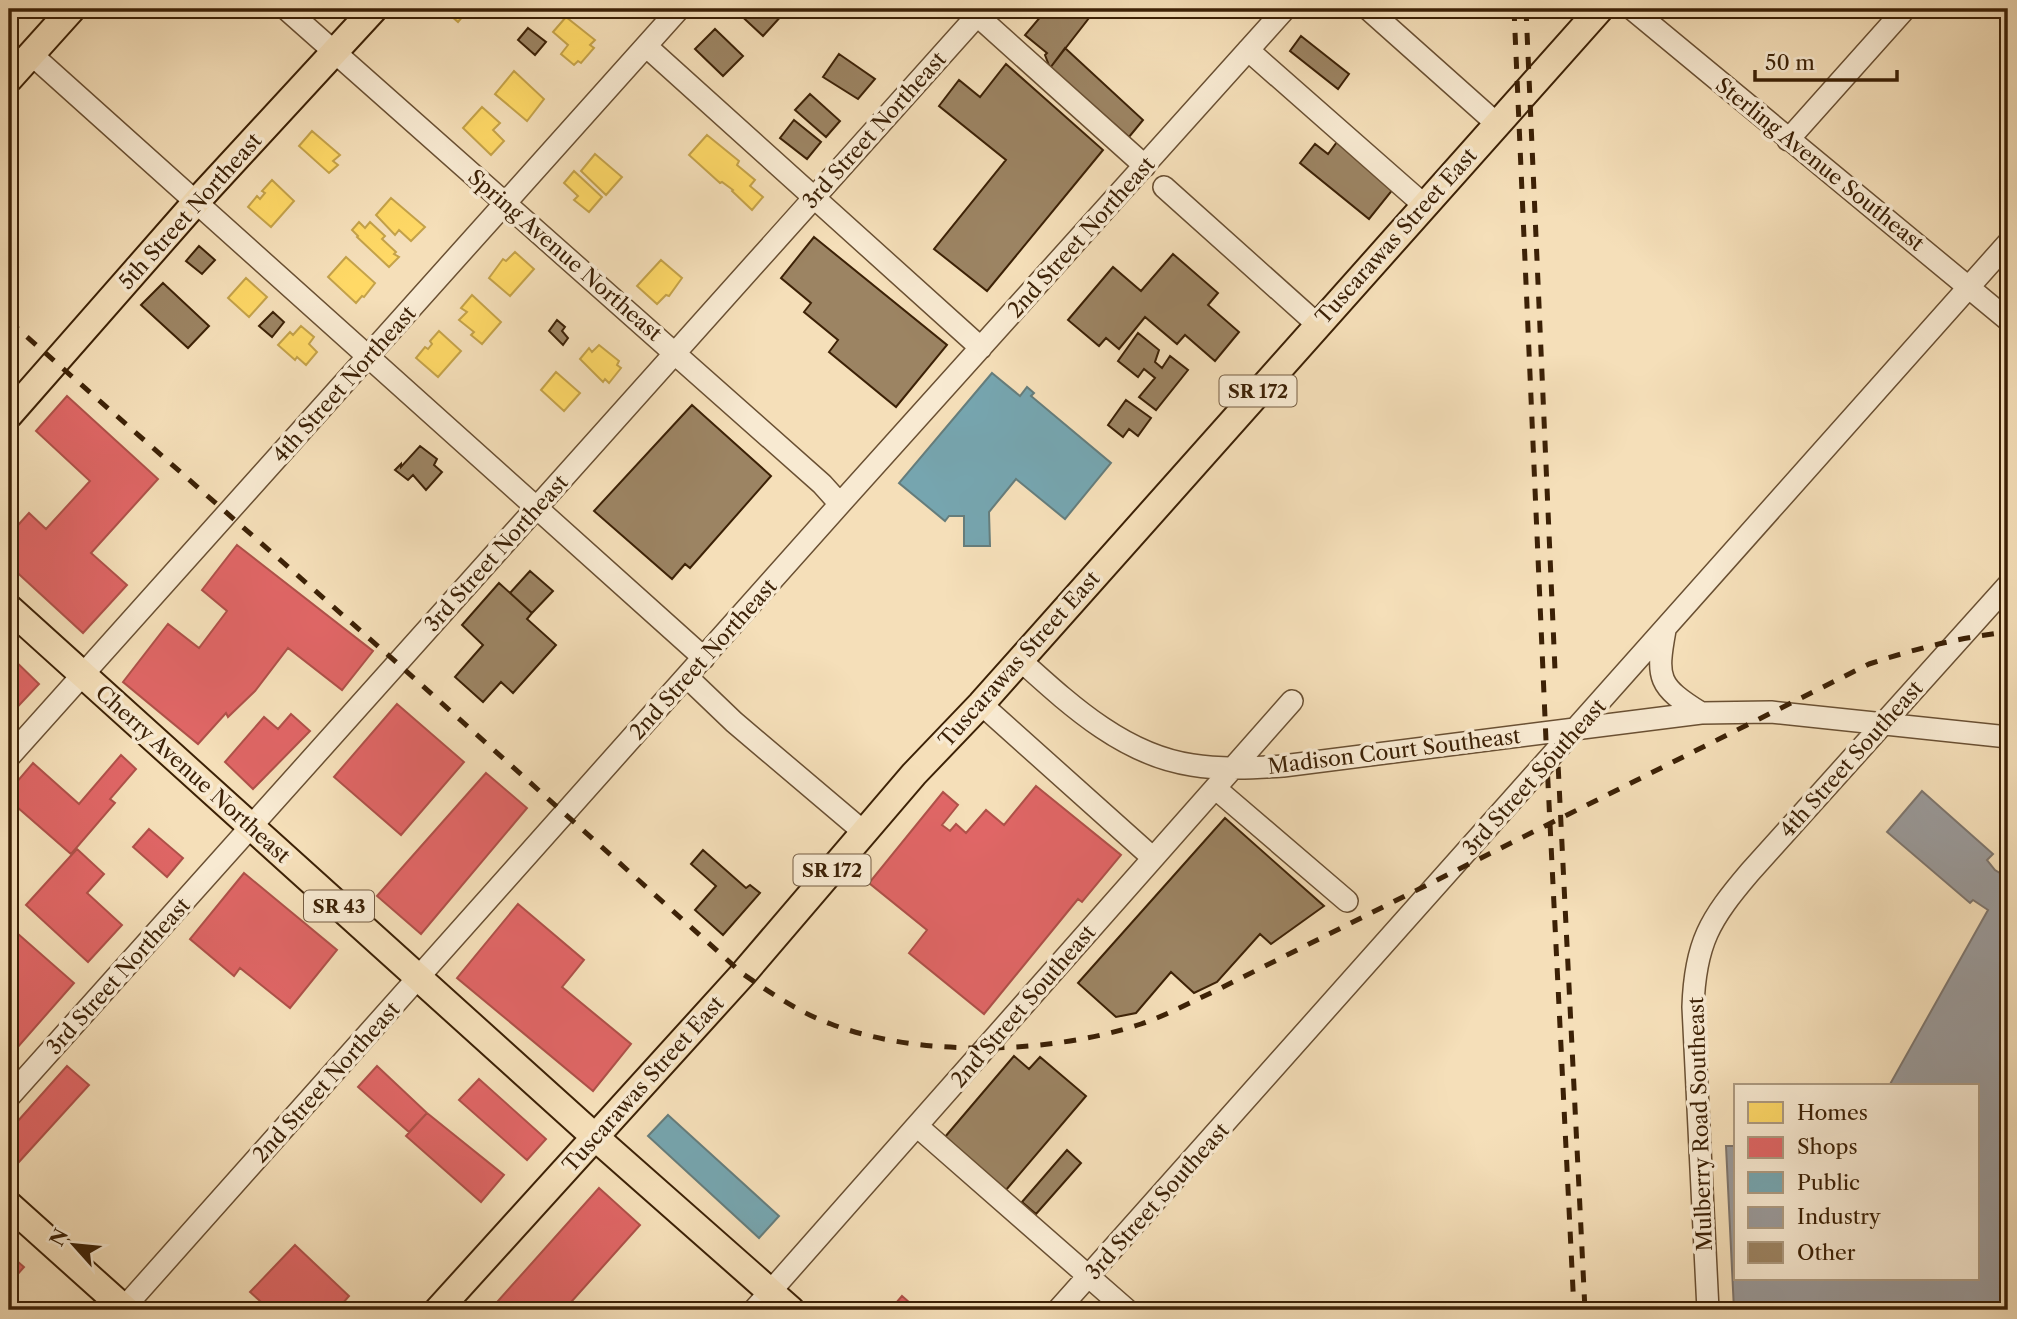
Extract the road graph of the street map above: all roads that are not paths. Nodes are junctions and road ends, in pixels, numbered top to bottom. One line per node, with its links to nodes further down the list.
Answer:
1 (72, 9): 14 (main road)
2 (286, 9): 13 (street, Spring Avenue Northeast)
3 (374, 9): 13 (main road, 5th Street Northeast)
4 (679, 9): 11 (street, 4th Street Northeast)
5 (1285, 9): 12 (street, 2nd Street Northeast)
6 (1368, 9): 16 (street)
7 (1600, 9): 16 (main road, Tuscarawas Street East / SR 172)
8 (1632, 9): 17 (street, Sterling Avenue Southeast)
9 (1905, 9): 17 (street)
10 (976, 11): 18 (street); 20 (street, 3rd Street Northeast)
11 (646, 46): 20 (street); 22 (street, 4th Street Northeast)
12 (1248, 50): 18 (street, 2nd Street Northeast); 23 (street)
13 (334, 52): 21 (main road, 5th Street Northeast); 22 (street, Spring Avenue Northeast)
14 (31, 54): 15 (main road); 21 (street)
15 (9, 79)
16 (1497, 124): 23 (main road, Tuscarawas Street East / SR 172)
17 (1788, 139): 25 (street, Sterling Avenue Southeast)
18 (1145, 166): 28 (street, 2nd Street Northeast)
19 (1164, 187): 27 (street)
20 (813, 198): 28 (street); 29 (street, 3rd Street Northeast)
21 (196, 202): 30 (street); 31 (main road, 5th Street Northeast)
22 (506, 203): 29 (street, Spring Avenue Northeast); 30 (street, 4th Street Northeast)
23 (1424, 205): 27 (main road, Tuscarawas Street East / SR 172)
24 (2008, 243): 25 (street, 3rd Street Southeast)
25 (1970, 287): 26 (street, Sterling Avenue Southeast); 36 (street, 3rd Street Southeast)
26 (2008, 320)
27 (1318, 325): 38 (main road, Tuscarawas Street East / SR 172)
28 (981, 348): 32 (street, 2nd Street Northeast)
29 (675, 352): 32 (street, Spring Avenue Northeast); 33 (street, 3rd Street Northeast)
30 (368, 358): 33 (street); 39 (street, 4th Street Northeast)
31 (9, 415)
32 (840, 504): 37 (street, 2nd Street Northeast)
33 (536, 508): 37 (street); 50 (street, 3rd Street Northeast)
34 (2008, 585): 44 (street, 4th Street Southeast)
35 (9, 608): 39 (main road, Cherry Avenue Northeast / SR 43)
36 (1665, 630): 43 (street); 45 (street, 3rd Street Southeast)
37 (704, 658): 40 (street, 2nd Street Northeast)
38 (1019, 659): 42 (main road, Tuscarawas Street East / SR 172); 48 (street, Madison Court Southeast)
39 (83, 674): 47 (street, 4th Street Northeast); 50 (main road, Cherry Avenue Northeast / SR 43)
40 (687, 677): 51 (street); 55 (street, 2nd Street Northeast)
41 (1292, 701): 48 (street, 2nd Street Southeast)
42 (981, 704): 51 (main road, Tuscarawas Street East / SR 172); 52 (street)
43 (1701, 713): 44 (street, Madison Court Southeast); 45 (street, Madison Court Southeast)
44 (1882, 723): 46 (street, Madison Court Southeast); 54 (street, 4th Street Southeast)
45 (1577, 728): 48 (street, Madison Court Southeast); 60 (street, 3rd Street Southeast)
46 (2008, 737)
47 (9, 757)
48 (1233, 768): 49 (street, 2nd Street Southeast)
49 (1216, 788): 52 (street, 2nd Street Southeast); 53 (street)
50 (251, 827): 55 (main road, Cherry Avenue Northeast / SR 43); 56 (street, 3rd Street Northeast)
51 (865, 833): 58 (main road, Tuscarawas Street East / SR 172)
52 (1153, 859): 57 (street, 2nd Street Southeast)
53 (1347, 901)
54 (1703, 939): 67 (street, Mulberry Road Southeast)
55 (419, 978): 58 (main road, Cherry Avenue Northeast / SR 43); 63 (street, 2nd Street Northeast)
56 (9, 1097)
57 (917, 1126): 60 (street); 61 (street, 2nd Street Southeast)
58 (595, 1137): 61 (main road, SR 43); 62 (main road, Tuscarawas Street East / SR 172)
59 (9, 1205): 63 (main road)
60 (1089, 1276): 65 (street, 3rd Street Southeast); 66 (street)
61 (762, 1301): 64 (main road, SR 43)
62 (448, 1307)
63 (124, 1310)
64 (791, 1310)
65 (1058, 1310)
66 (1127, 1310)
67 (1708, 1310)

